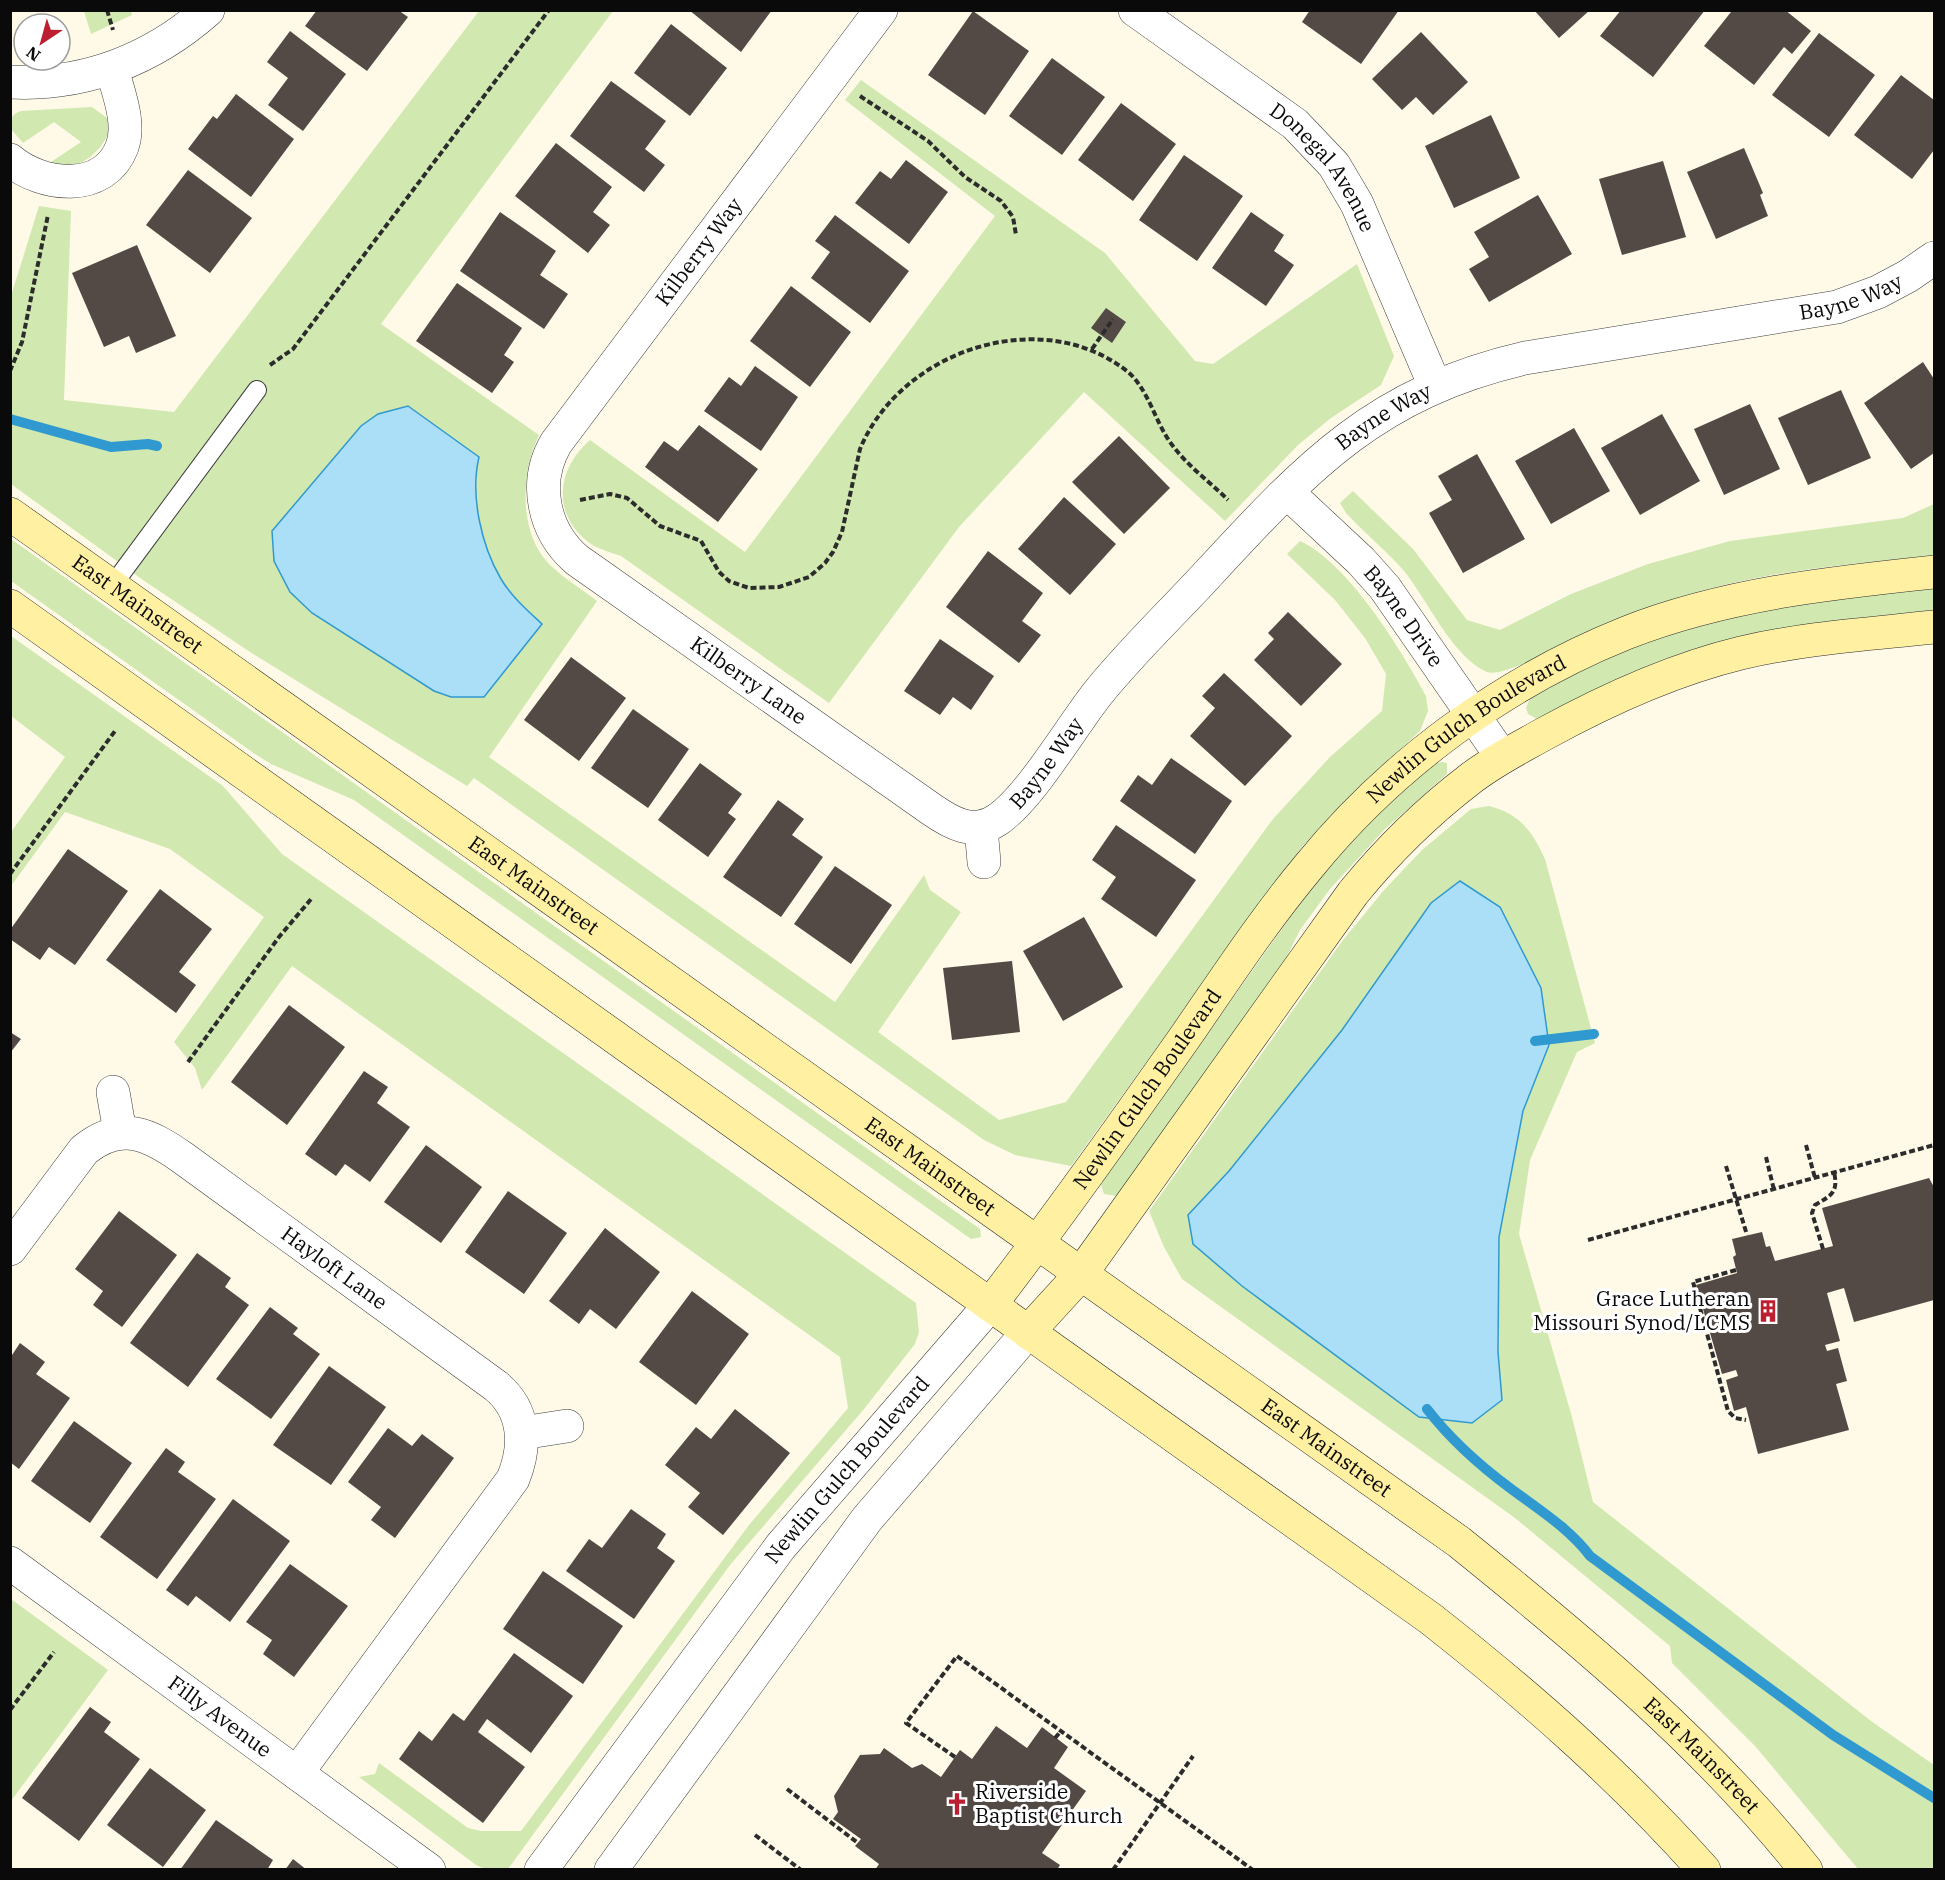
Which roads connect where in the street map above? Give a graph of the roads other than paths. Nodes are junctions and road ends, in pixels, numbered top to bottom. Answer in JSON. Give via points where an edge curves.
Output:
{"nodes":[{"id":1,"x":208,"y":10,"type":"edge"},
{"id":2,"x":881,"y":10,"type":"edge"},
{"id":3,"x":1135,"y":10,"type":"edge"},
{"id":4,"x":112,"y":69,"type":"junction"},
{"id":5,"x":10,"y":82,"type":"edge"},
{"id":6,"x":10,"y":160,"type":"edge"},
{"id":7,"x":1935,"y":258,"type":"edge"},
{"id":8,"x":1435,"y":386,"type":"junction"},
{"id":9,"x":257,"y":390,"type":"dead end"},
{"id":10,"x":1287,"y":492,"type":"junction"},
{"id":11,"x":544,"y":503,"type":"joint"},
{"id":12,"x":10,"y":514,"type":"edge"},
{"id":13,"x":1935,"y":572,"type":"edge"},
{"id":14,"x":112,"y":586,"type":"junction"},
{"id":15,"x":10,"y":606,"type":"edge"},
{"id":16,"x":1935,"y":627,"type":"edge"},
{"id":17,"x":1475,"y":716,"type":"junction"},
{"id":18,"x":1502,"y":757,"type":"junction"},
{"id":19,"x":981,"y":828,"type":"junction"},
{"id":20,"x":984,"y":862,"type":"dead end"},
{"id":21,"x":113,"y":1092,"type":"dead end"},
{"id":22,"x":120,"y":1132,"type":"junction"},
{"id":23,"x":1038,"y":1244,"type":"junction"},
{"id":24,"x":10,"y":1249,"type":"edge"},
{"id":25,"x":1081,"y":1274,"type":"junction"},
{"id":26,"x":990,"y":1305,"type":"junction"},
{"id":27,"x":1028,"y":1332,"type":"junction"},
{"id":28,"x":567,"y":1426,"type":"dead end"},
{"id":29,"x":522,"y":1433,"type":"junction"},
{"id":30,"x":10,"y":1563,"type":"edge"},
{"id":31,"x":297,"y":1773,"type":"junction"},
{"id":32,"x":429,"y":1869,"type":"edge"},
{"id":33,"x":542,"y":1869,"type":"edge"},
{"id":34,"x":611,"y":1869,"type":"edge"},
{"id":35,"x":1704,"y":1869,"type":"edge"},
{"id":36,"x":1806,"y":1869,"type":"edge"}],
"edges":[{"from":1,"to":4,"type":"street","via":[[167,42]]},
{"from":2,"to":11,"type":"street","name":"Kilberry Way","via":[[556,443],[546,461]]},
{"from":3,"to":8,"type":"street","name":"Donegal Avenue","via":[[1295,124],[1334,165],[1357,204]]},
{"from":4,"to":5,"type":"street","via":[[58,82]]},
{"from":4,"to":6,"type":"street","via":[[125,126],[122,146],[113,162],[83,181],[67,182],[46,179]]},
{"from":7,"to":8,"type":"street","name":"Bayne Way","via":[[1878,292],[1837,307],[1525,358],[1479,369]]},
{"from":8,"to":10,"type":"street","name":"Bayne Way","via":[[1357,429]]},
{"from":9,"to":14,"type":"lane"},
{"from":10,"to":17,"type":"street","name":"Bayne Drive","via":[[1386,588]]},
{"from":10,"to":19,"type":"street","name":"Bayne Way","via":[[1114,674],[1014,805]]},
{"from":11,"to":19,"type":"street","name":"Kilberry Lane","via":[[559,542],[577,560],[936,813],[958,825]]},
{"from":12,"to":14,"type":"main road","name":"East Mainstreet"},
{"from":13,"to":17,"type":"main road","name":"Newlin Gulch Boulevard","via":[[1779,591],[1687,613],[1579,654]]},
{"from":14,"to":23,"type":"main road","name":"East Mainstreet"},
{"from":15,"to":26,"type":"main road"},
{"from":16,"to":18,"type":"main road","name":"Newlin Gulch Boulevard","via":[[1794,642],[1711,661],[1628,692]]},
{"from":17,"to":18,"type":"street","name":"Bayne Drive"},
{"from":17,"to":23,"type":"main road","name":"Newlin Gulch Boulevard","via":[[1396,775],[1309,865]]},
{"from":18,"to":25,"type":"main road","name":"Newlin Gulch Boulevard","via":[[1472,777],[1377,863]]},
{"from":19,"to":20,"type":"street"},
{"from":21,"to":22,"type":"street"},
{"from":22,"to":24,"type":"street","via":[[84,1150]]},
{"from":22,"to":29,"type":"street","name":"Hayloft Lane","via":[[144,1136],[175,1152],[496,1386],[514,1404]]},
{"from":23,"to":25,"type":"main road","name":"East Mainstreet"},
{"from":23,"to":26,"type":"main road","name":"Newlin Gulch Boulevard"},
{"from":25,"to":27,"type":"main road","name":"Newlin Gulch Boulevard"},
{"from":25,"to":36,"type":"main road","name":"East Mainstreet","via":[[1459,1542],[1514,1587],[1610,1666],[1654,1708]]},
{"from":26,"to":27,"type":"main road"},
{"from":26,"to":33,"type":"street","name":"Newlin Gulch Boulevard","via":[[781,1546]]},
{"from":27,"to":34,"type":"street","name":"Newlin Gulch Boulevard","via":[[867,1519]]},
{"from":27,"to":35,"type":"main road","via":[[1472,1651],[1594,1755]]},
{"from":28,"to":29,"type":"street"},
{"from":29,"to":31,"type":"street","name":"Hayloft Lane","via":[[520,1457],[508,1487]]},
{"from":30,"to":31,"type":"street","name":"Filly Avenue"},
{"from":31,"to":32,"type":"street","name":"Filly Avenue"}]}
